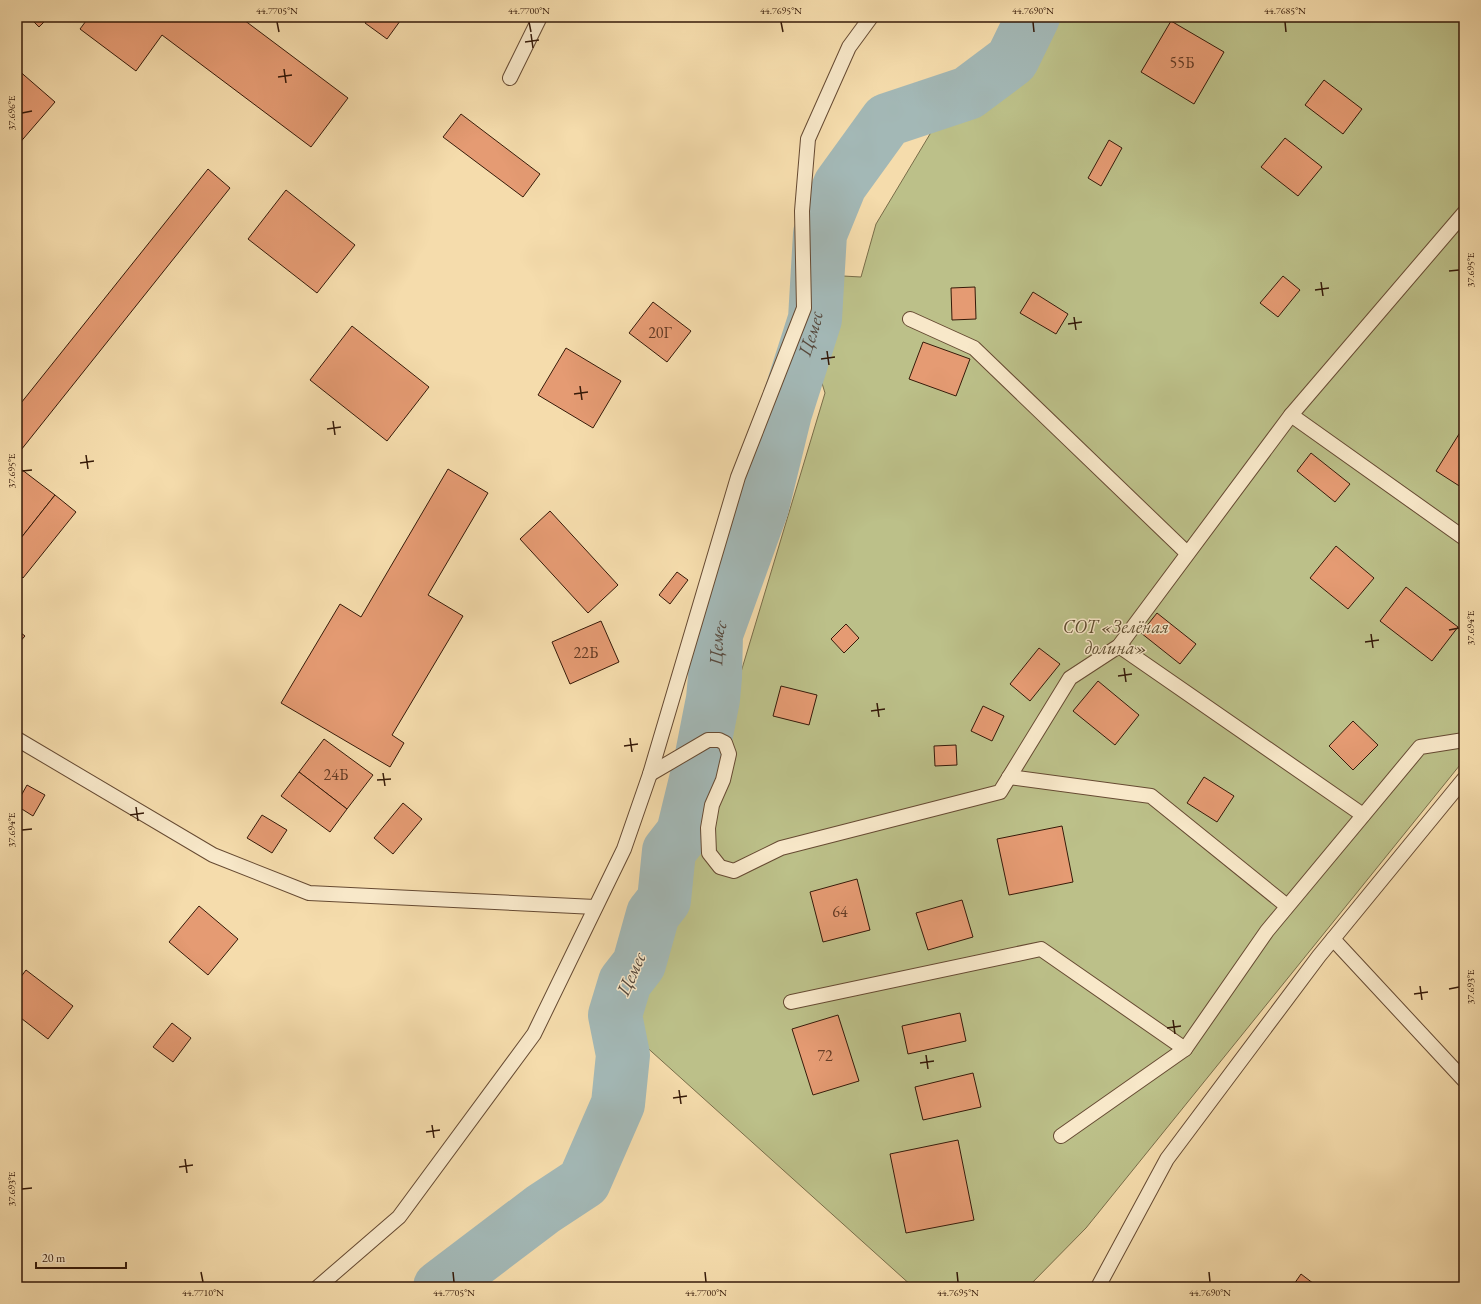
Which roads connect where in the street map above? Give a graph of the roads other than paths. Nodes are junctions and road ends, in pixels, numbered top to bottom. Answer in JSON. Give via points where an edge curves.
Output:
{"nodes":[{"id":1,"x":540,"y":17,"type":"edge"},
{"id":2,"x":871,"y":17,"type":"edge"},
{"id":3,"x":510,"y":78,"type":"dead end"},
{"id":4,"x":1464,"y":213,"type":"edge"},
{"id":5,"x":910,"y":319,"type":"dead end"},
{"id":6,"x":1291,"y":415,"type":"junction"},
{"id":7,"x":1464,"y":538,"type":"edge"},
{"id":8,"x":1187,"y":553,"type":"junction"},
{"id":9,"x":1119,"y":646,"type":"junction"},
{"id":10,"x":17,"y":740,"type":"edge"},
{"id":11,"x":1464,"y":740,"type":"edge"},
{"id":12,"x":650,"y":774,"type":"junction"},
{"id":13,"x":1009,"y":777,"type":"junction"},
{"id":14,"x":1464,"y":779,"type":"edge"},
{"id":15,"x":1363,"y":815,"type":"junction"},
{"id":16,"x":1287,"y":906,"type":"junction"},
{"id":17,"x":595,"y":907,"type":"junction"},
{"id":18,"x":1333,"y":939,"type":"junction"},
{"id":19,"x":791,"y":1002,"type":"dead end"},
{"id":20,"x":1185,"y":1049,"type":"junction"},
{"id":21,"x":1464,"y":1080,"type":"edge"},
{"id":22,"x":1061,"y":1136,"type":"dead end"},
{"id":23,"x":318,"y":1287,"type":"edge"},
{"id":24,"x":1098,"y":1287,"type":"edge"}],
"edges":[{"from":1,"to":3,"type":"lane"},
{"from":2,"to":12,"type":"lane","via":[[849,47],[808,138],[802,211],[804,308],[738,477]]},
{"from":4,"to":6,"type":"lane"},
{"from":5,"to":8,"type":"lane","via":[[974,348]]},
{"from":6,"to":7,"type":"lane"},
{"from":6,"to":8,"type":"lane"},
{"from":8,"to":9,"type":"lane"},
{"from":9,"to":13,"type":"lane","via":[[1070,678]]},
{"from":9,"to":15,"type":"lane"},
{"from":10,"to":17,"type":"lane","via":[[213,855],[309,893]]},
{"from":11,"to":15,"type":"lane","via":[[1420,747]]},
{"from":12,"to":13,"type":"lane","via":[[708,740],[725,743],[729,754],[723,780],[712,805],[708,828],[709,853],[720,867],[734,871],[781,848],[1000,792]]},
{"from":12,"to":17,"type":"lane","via":[[624,850]]},
{"from":13,"to":16,"type":"lane","via":[[1151,796]]},
{"from":14,"to":18,"type":"lane"},
{"from":15,"to":16,"type":"lane"},
{"from":16,"to":20,"type":"lane","via":[[1266,931]]},
{"from":17,"to":23,"type":"lane","via":[[534,1034],[525,1047],[400,1217]]},
{"from":18,"to":21,"type":"lane"},
{"from":18,"to":24,"type":"lane","via":[[1167,1159]]},
{"from":19,"to":20,"type":"lane","via":[[1042,949]]},
{"from":20,"to":22,"type":"lane"}]}
